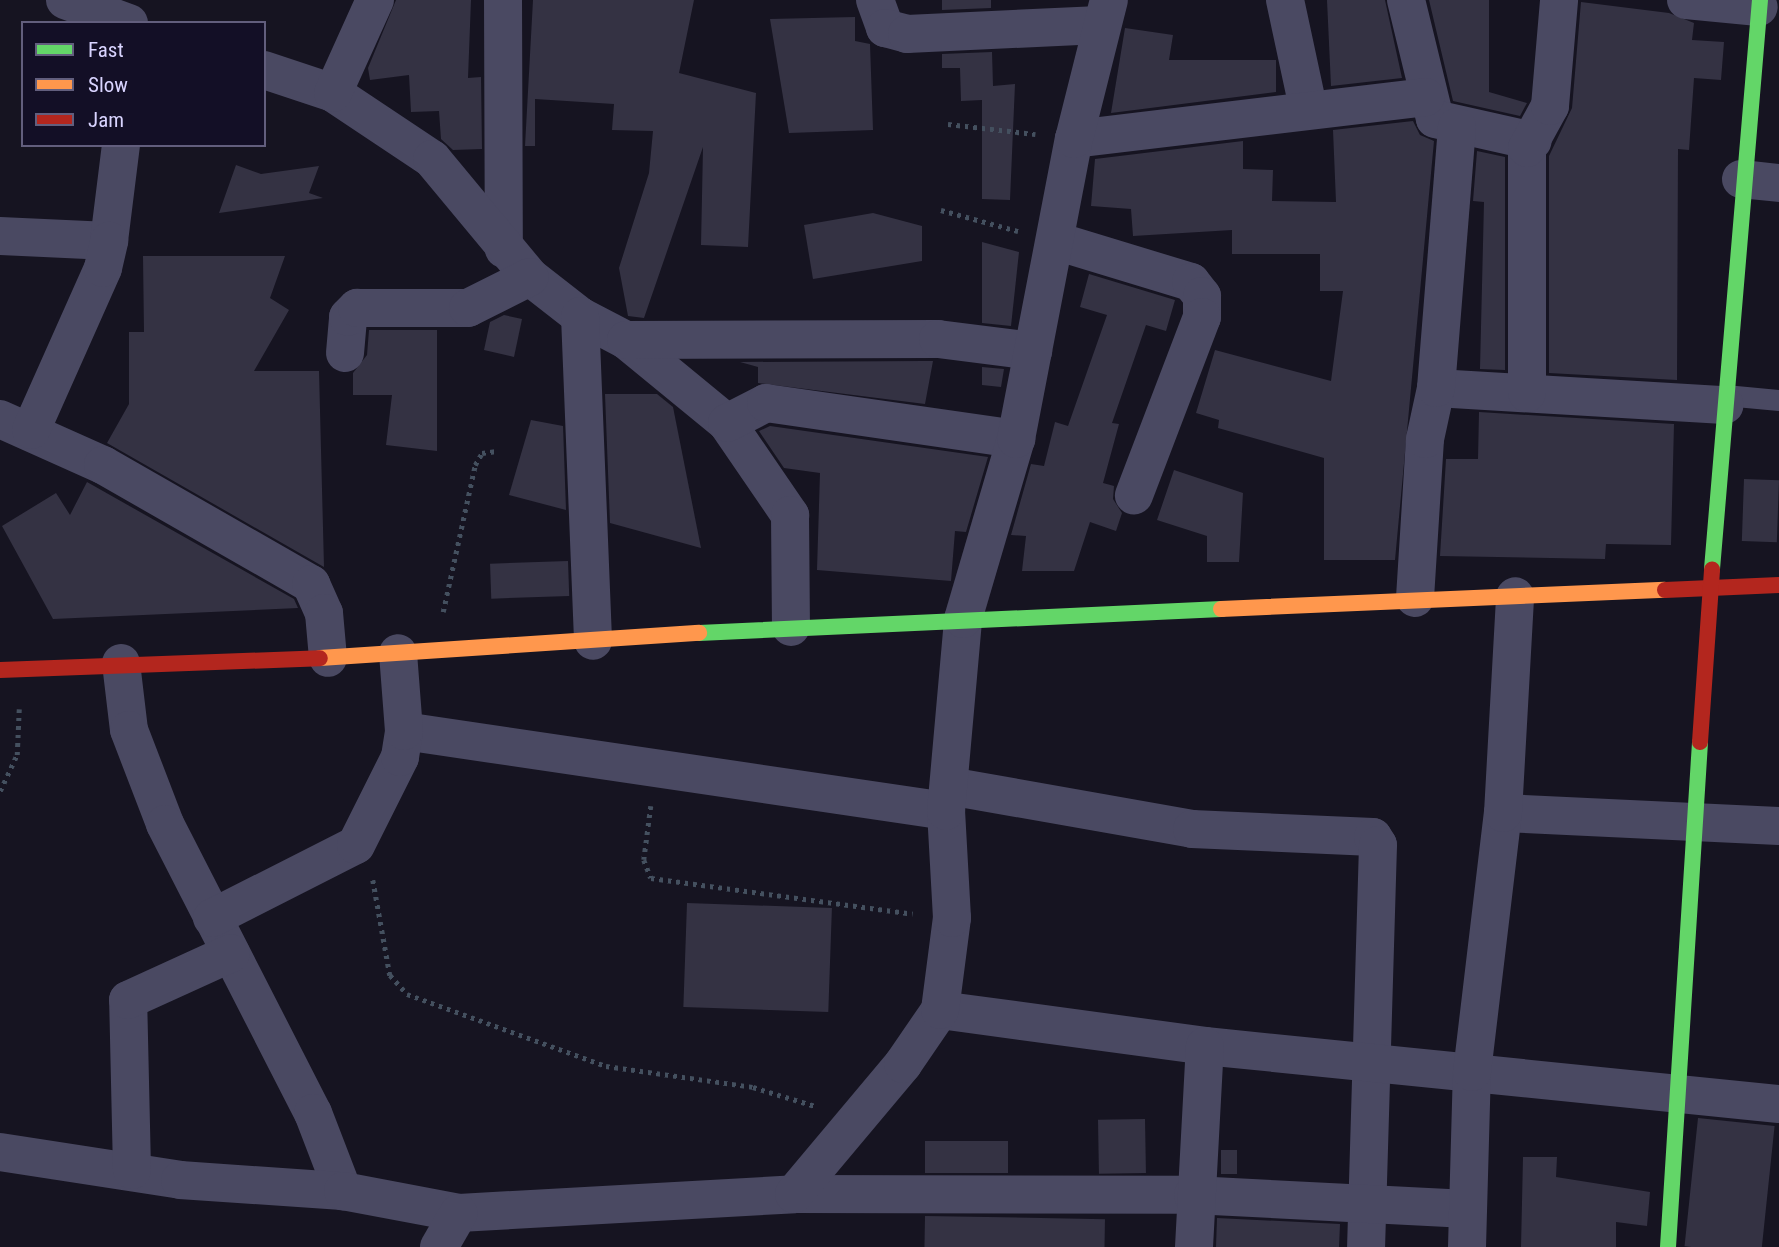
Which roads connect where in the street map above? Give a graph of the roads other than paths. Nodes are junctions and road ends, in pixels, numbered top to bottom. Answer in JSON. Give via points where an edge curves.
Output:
{"nodes":[{"id":1,"x":375,"y":0,"type":"edge"},
{"id":2,"x":503,"y":0,"type":"edge"},
{"id":3,"x":875,"y":0,"type":"edge"},
{"id":4,"x":1285,"y":0,"type":"edge"},
{"id":5,"x":1406,"y":0,"type":"edge"},
{"id":6,"x":1559,"y":0,"type":"edge"},
{"id":7,"x":1686,"y":0,"type":"edge"},
{"id":8,"x":1760,"y":4,"type":"edge"},
{"id":9,"x":1105,"y":13,"type":"edge"},
{"id":10,"x":266,"y":70,"type":"edge"},
{"id":11,"x":333,"y":93,"type":"junction"},
{"id":12,"x":1426,"y":97,"type":"junction"},
{"id":13,"x":1308,"y":107,"type":"junction"},
{"id":14,"x":1457,"y":127,"type":"junction"},
{"id":15,"x":1074,"y":139,"type":"junction"},
{"id":16,"x":1533,"y":141,"type":"junction"},
{"id":17,"x":121,"y":147,"type":"edge"},
{"id":18,"x":1741,"y":179,"type":"junction"},
{"id":19,"x":1779,"y":183,"type":"edge"},
{"id":20,"x":0,"y":236,"type":"edge"},
{"id":21,"x":109,"y":241,"type":"junction"},
{"id":22,"x":1056,"y":241,"type":"junction"},
{"id":23,"x":504,"y":249,"type":"junction"},
{"id":24,"x":530,"y":277,"type":"junction"},
{"id":25,"x":580,"y":316,"type":"junction"},
{"id":26,"x":626,"y":340,"type":"junction"},
{"id":27,"x":1034,"y":351,"type":"junction"},
{"id":28,"x":345,"y":353,"type":"dead end"},
{"id":29,"x":1436,"y":388,"type":"junction"},
{"id":30,"x":1528,"y":393,"type":"junction"},
{"id":31,"x":1724,"y":400,"type":"junction"},
{"id":32,"x":1779,"y":400,"type":"edge"},
{"id":33,"x":727,"y":423,"type":"junction"},
{"id":34,"x":16,"y":424,"type":"edge"},
{"id":35,"x":1016,"y":439,"type":"junction"},
{"id":36,"x":1134,"y":495,"type":"dead end"},
{"id":37,"x":1779,"y":584,"type":"edge"},
{"id":38,"x":1710,"y":589,"type":"junction"},
{"id":39,"x":1515,"y":596,"type":"junction"},
{"id":40,"x":1415,"y":598,"type":"junction"},
{"id":41,"x":963,"y":619,"type":"junction"},
{"id":42,"x":791,"y":627,"type":"junction"},
{"id":43,"x":593,"y":641,"type":"junction"},
{"id":44,"x":416,"y":652,"type":"junction"},
{"id":45,"x":328,"y":658,"type":"junction"},
{"id":46,"x":121,"y":663,"type":"junction"},
{"id":47,"x":0,"y":670,"type":"edge"},
{"id":48,"x":404,"y":731,"type":"junction"},
{"id":49,"x":947,"y":799,"type":"junction"},
{"id":50,"x":1503,"y":813,"type":"junction"},
{"id":51,"x":1693,"y":823,"type":"junction"},
{"id":52,"x":1779,"y":826,"type":"edge"},
{"id":53,"x":212,"y":918,"type":"junction"},
{"id":54,"x":231,"y":953,"type":"junction"},
{"id":55,"x":940,"y":1010,"type":"junction"},
{"id":56,"x":1205,"y":1046,"type":"junction"},
{"id":57,"x":1369,"y":1063,"type":"junction"},
{"id":58,"x":1472,"y":1072,"type":"junction"},
{"id":59,"x":1675,"y":1093,"type":"junction"},
{"id":60,"x":1779,"y":1104,"type":"edge"},
{"id":61,"x":0,"y":1152,"type":"edge"},
{"id":62,"x":132,"y":1170,"type":"junction"},
{"id":63,"x":343,"y":1191,"type":"junction"},
{"id":64,"x":794,"y":1194,"type":"junction"},
{"id":65,"x":1193,"y":1195,"type":"junction"},
{"id":66,"x":1368,"y":1203,"type":"junction"},
{"id":67,"x":1468,"y":1209,"type":"junction"},
{"id":68,"x":459,"y":1213,"type":"junction"},
{"id":69,"x":439,"y":1247,"type":"edge"},
{"id":70,"x":1194,"y":1247,"type":"edge"},
{"id":71,"x":1366,"y":1247,"type":"edge"},
{"id":72,"x":1466,"y":1247,"type":"edge"},
{"id":73,"x":1668,"y":1247,"type":"edge"}],
"edges":[{"from":1,"to":11,"type":"street"},
{"from":2,"to":23,"type":"street"},
{"from":3,"to":9,"type":"street","via":[[885,28],[907,34]]},
{"from":4,"to":13,"type":"street"},
{"from":5,"to":12,"type":"street"},
{"from":6,"to":16,"type":"street","via":[[1550,106]]},
{"from":7,"to":8,"type":"street"},
{"from":8,"to":18,"type":"main road"},
{"from":9,"to":15,"type":"street"},
{"from":10,"to":11,"type":"street"},
{"from":11,"to":23,"type":"street","via":[[432,159]]},
{"from":12,"to":13,"type":"street"},
{"from":12,"to":14,"type":"street","via":[[1435,119]]},
{"from":13,"to":15,"type":"street"},
{"from":14,"to":16,"type":"street"},
{"from":14,"to":29,"type":"street"},
{"from":15,"to":22,"type":"street"},
{"from":16,"to":30,"type":"street","via":[[1527,148]]},
{"from":17,"to":21,"type":"street"},
{"from":18,"to":19,"type":"street"},
{"from":18,"to":31,"type":"main road"},
{"from":20,"to":21,"type":"street"},
{"from":21,"to":34,"type":"street","via":[[103,268]]},
{"from":22,"to":27,"type":"street"},
{"from":22,"to":36,"type":"street","via":[[1191,282],[1202,296],[1202,317]]},
{"from":23,"to":24,"type":"street"},
{"from":24,"to":25,"type":"street"},
{"from":24,"to":28,"type":"street","via":[[468,308],[357,308],[348,317]]},
{"from":25,"to":26,"type":"street"},
{"from":25,"to":43,"type":"street"},
{"from":26,"to":27,"type":"street","via":[[938,339]]},
{"from":26,"to":33,"type":"street"},
{"from":27,"to":35,"type":"street"},
{"from":29,"to":30,"type":"street"},
{"from":29,"to":40,"type":"street","via":[[1425,439]]},
{"from":30,"to":31,"type":"street"},
{"from":31,"to":32,"type":"lane"},
{"from":31,"to":38,"type":"main road"},
{"from":33,"to":35,"type":"street","via":[[766,403]]},
{"from":33,"to":42,"type":"street","via":[[790,515]]},
{"from":34,"to":45,"type":"street","via":[[311,584],[324,613]]},
{"from":35,"to":41,"type":"street"},
{"from":37,"to":38,"type":"main road"},
{"from":38,"to":39,"type":"main road"},
{"from":38,"to":51,"type":"main road"},
{"from":39,"to":40,"type":"main road"},
{"from":39,"to":50,"type":"street"},
{"from":40,"to":41,"type":"main road"},
{"from":41,"to":42,"type":"main road"},
{"from":41,"to":49,"type":"street"},
{"from":42,"to":43,"type":"main road"},
{"from":43,"to":44,"type":"main road"},
{"from":44,"to":45,"type":"main road"},
{"from":44,"to":48,"type":"street"},
{"from":45,"to":46,"type":"main road"},
{"from":46,"to":47,"type":"main road"},
{"from":46,"to":53,"type":"street","via":[[129,730]]},
{"from":48,"to":49,"type":"street","via":[[656,771]]},
{"from":48,"to":53,"type":"street","via":[[386,794],[356,845]]},
{"from":49,"to":55,"type":"street","via":[[952,918]]},
{"from":49,"to":57,"type":"street","via":[[1192,829],[1373,836],[1378,845]]},
{"from":50,"to":51,"type":"street"},
{"from":50,"to":58,"type":"street"},
{"from":51,"to":52,"type":"street"},
{"from":51,"to":59,"type":"main road"},
{"from":53,"to":54,"type":"street"},
{"from":54,"to":62,"type":"street","via":[[128,1000]]},
{"from":54,"to":63,"type":"street","via":[[313,1113]]},
{"from":55,"to":56,"type":"street"},
{"from":55,"to":64,"type":"street"},
{"from":56,"to":57,"type":"street"},
{"from":56,"to":65,"type":"street"},
{"from":57,"to":58,"type":"street"},
{"from":57,"to":66,"type":"street"},
{"from":58,"to":59,"type":"street"},
{"from":58,"to":67,"type":"street"},
{"from":59,"to":60,"type":"street"},
{"from":59,"to":73,"type":"main road"},
{"from":61,"to":62,"type":"street"},
{"from":62,"to":63,"type":"street","via":[[180,1180]]},
{"from":63,"to":68,"type":"street"},
{"from":64,"to":65,"type":"street"},
{"from":64,"to":68,"type":"street"},
{"from":65,"to":66,"type":"street"},
{"from":65,"to":70,"type":"street"},
{"from":66,"to":67,"type":"street"},
{"from":66,"to":71,"type":"street"},
{"from":67,"to":72,"type":"street"},
{"from":68,"to":69,"type":"street"}]}
